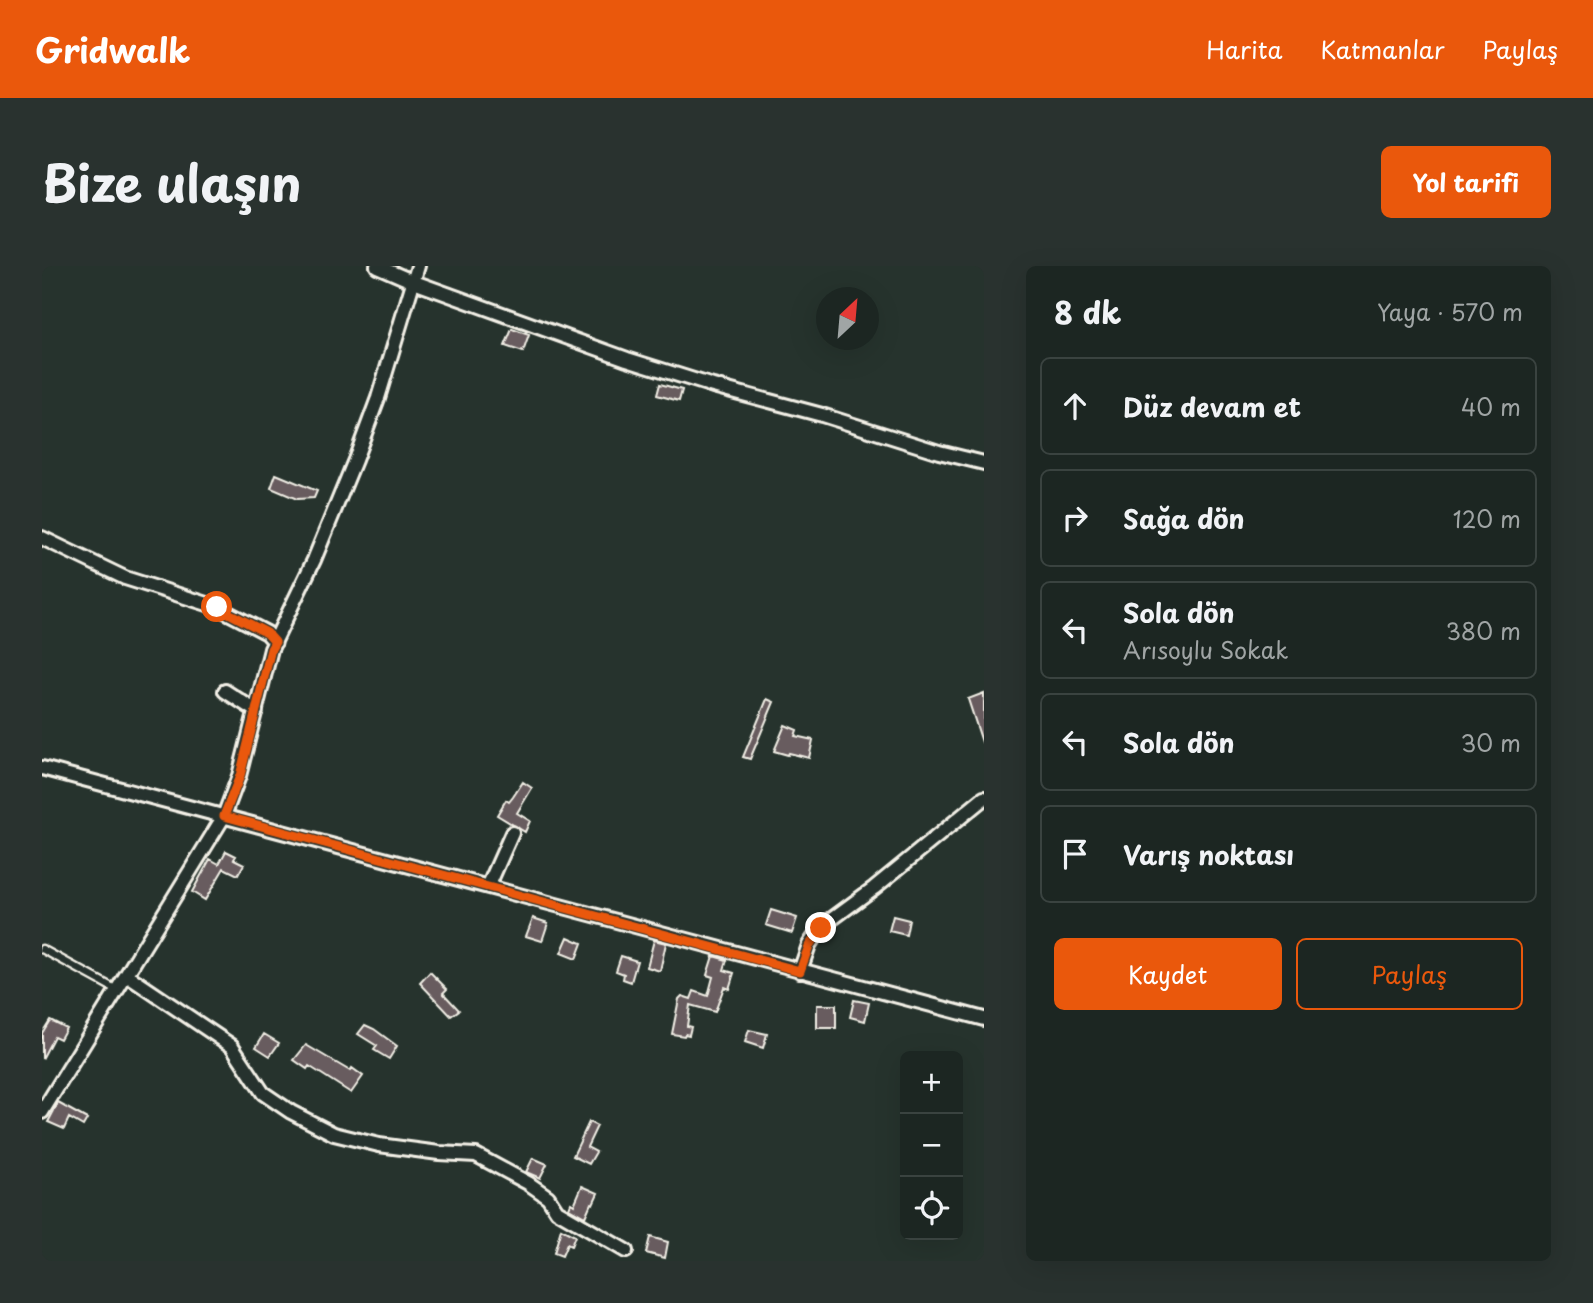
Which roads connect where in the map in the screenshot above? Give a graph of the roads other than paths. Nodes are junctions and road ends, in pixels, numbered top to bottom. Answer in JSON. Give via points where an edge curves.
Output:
{"nodes":[{"id":1,"x":377,"y":266,"type":"edge"},
{"id":2,"x":418,"y":266,"type":"edge"},
{"id":3,"x":414,"y":282,"type":"junction"},
{"id":4,"x":984,"y":463,"type":"edge"},
{"id":5,"x":42,"y":538,"type":"edge"},
{"id":6,"x":275,"y":642,"type":"junction"},
{"id":7,"x":225,"y":691,"type":"dead end"},
{"id":8,"x":256,"y":711,"type":"junction"},
{"id":9,"x":42,"y":768,"type":"edge"},
{"id":10,"x":984,"y":798,"type":"edge"},
{"id":11,"x":224,"y":816,"type":"junction"},
{"id":12,"x":512,"y":833,"type":"dead end"},
{"id":13,"x":488,"y":887,"type":"junction"},
{"id":14,"x":42,"y":949,"type":"edge"},
{"id":15,"x":800,"y":971,"type":"junction"},
{"id":16,"x":128,"y":976,"type":"junction"},
{"id":17,"x":119,"y":991,"type":"junction"},
{"id":18,"x":984,"y":1018,"type":"edge"},
{"id":19,"x":42,"y":1112,"type":"edge"},
{"id":20,"x":626,"y":1251,"type":"dead end"}],
"edges":[{"from":1,"to":3,"type":"street"},
{"from":2,"to":3,"type":"street"},
{"from":3,"to":4,"type":"street","via":[[627,359]]},
{"from":3,"to":6,"type":"street","via":[[355,460]]},
{"from":5,"to":6,"type":"street","via":[[125,578],[217,607],[267,633]]},
{"from":6,"to":8,"type":"street"},
{"from":7,"to":8,"type":"street"},
{"from":8,"to":11,"type":"street","via":[[240,776]]},
{"from":9,"to":11,"type":"street"},
{"from":10,"to":15,"type":"street","via":[[821,928]]},
{"from":11,"to":13,"type":"street"},
{"from":11,"to":16,"type":"street"},
{"from":12,"to":13,"type":"street"},
{"from":13,"to":15,"type":"street"},
{"from":14,"to":17,"type":"lane"},
{"from":15,"to":18,"type":"street"},
{"from":16,"to":17,"type":"street"},
{"from":16,"to":20,"type":"street","via":[[232,1046],[263,1093],[291,1112],[334,1134],[476,1155],[528,1183],[557,1211]]},
{"from":17,"to":19,"type":"street"}]}
